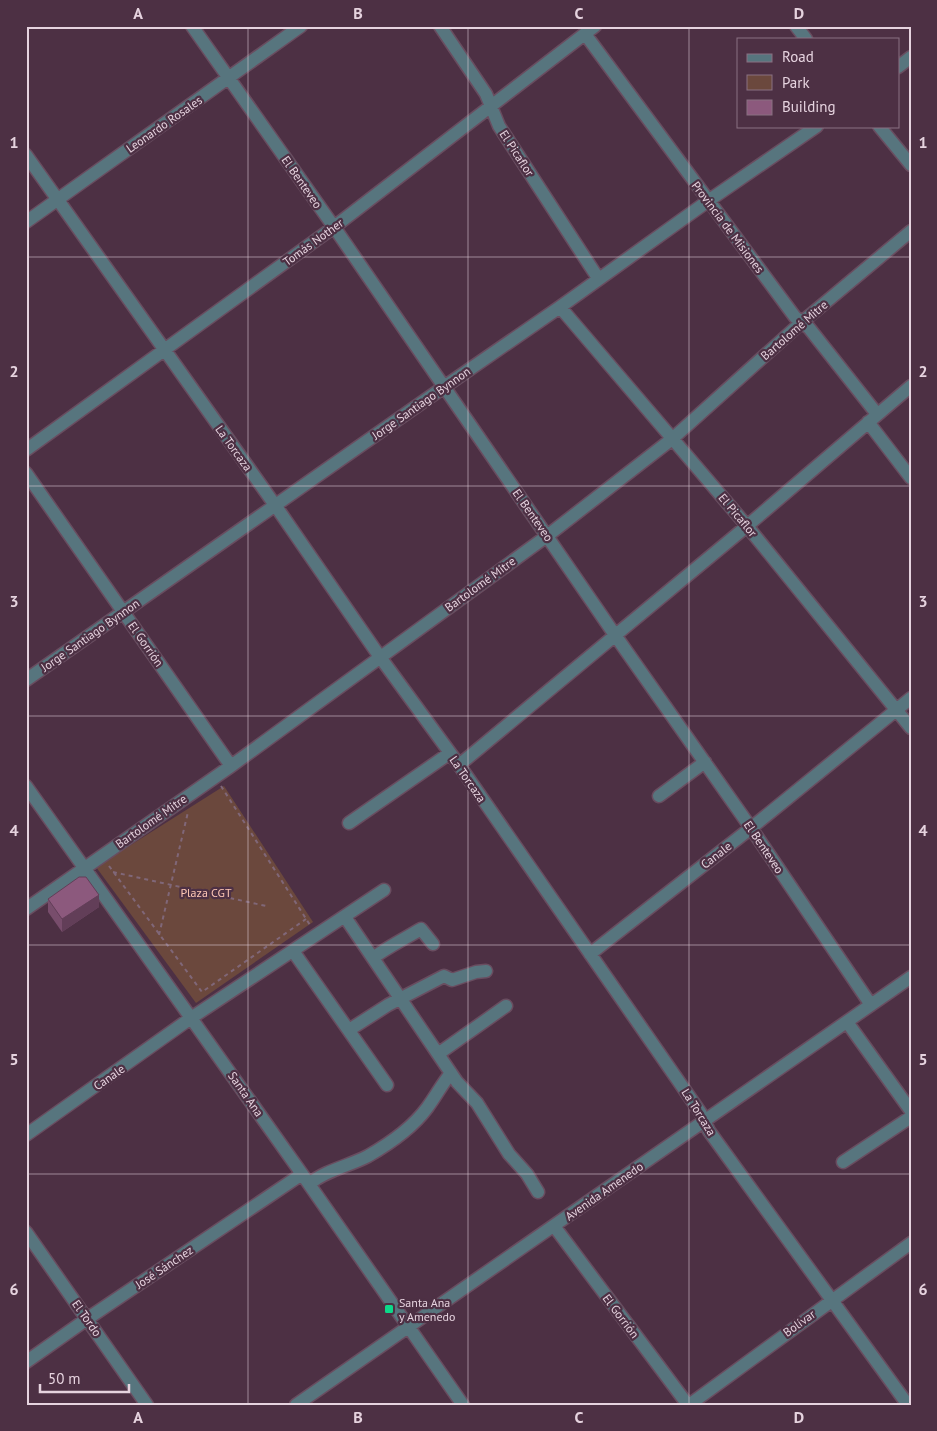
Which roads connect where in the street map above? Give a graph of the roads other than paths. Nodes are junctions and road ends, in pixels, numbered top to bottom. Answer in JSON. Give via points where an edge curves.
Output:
{"nodes":[{"id":1,"x":192,"y":26,"type":"edge"},
{"id":2,"x":301,"y":26,"type":"edge"},
{"id":3,"x":440,"y":26,"type":"edge"},
{"id":4,"x":796,"y":26,"type":"edge"},
{"id":5,"x":590,"y":30,"type":"edge"},
{"id":6,"x":805,"y":38,"type":"edge"},
{"id":7,"x":911,"y":57,"type":"edge"},
{"id":8,"x":900,"y":65,"type":"edge"},
{"id":9,"x":229,"y":78,"type":"junction"},
{"id":10,"x":491,"y":106,"type":"junction"},
{"id":11,"x":814,"y":128,"type":"edge"},
{"id":12,"x":881,"y":128,"type":"edge"},
{"id":13,"x":26,"y":155,"type":"edge"},
{"id":14,"x":911,"y":164,"type":"edge"},
{"id":15,"x":57,"y":199,"type":"junction"},
{"id":16,"x":708,"y":201,"type":"junction"},
{"id":17,"x":26,"y":222,"type":"edge"},
{"id":18,"x":334,"y":227,"type":"junction"},
{"id":19,"x":911,"y":231,"type":"edge"},
{"id":20,"x":598,"y":278,"type":"junction"},
{"id":21,"x":560,"y":306,"type":"junction"},
{"id":22,"x":802,"y":322,"type":"junction"},
{"id":23,"x":164,"y":351,"type":"junction"},
{"id":24,"x":444,"y":386,"type":"junction"},
{"id":25,"x":911,"y":386,"type":"edge"},
{"id":26,"x":872,"y":418,"type":"junction"},
{"id":27,"x":672,"y":439,"type":"junction"},
{"id":28,"x":26,"y":450,"type":"edge"},
{"id":29,"x":26,"y":473,"type":"edge"},
{"id":30,"x":911,"y":478,"type":"edge"},
{"id":31,"x":275,"y":505,"type":"junction"},
{"id":32,"x":747,"y":526,"type":"junction"},
{"id":33,"x":547,"y":536,"type":"junction"},
{"id":34,"x":123,"y":612,"type":"junction"},
{"id":35,"x":615,"y":636,"type":"junction"},
{"id":36,"x":380,"y":657,"type":"junction"},
{"id":37,"x":26,"y":680,"type":"edge"},
{"id":38,"x":911,"y":698,"type":"edge"},
{"id":39,"x":896,"y":710,"type":"junction"},
{"id":40,"x":911,"y":728,"type":"edge"},
{"id":41,"x":450,"y":753,"type":"junction"},
{"id":42,"x":705,"y":762,"type":"junction"},
{"id":43,"x":459,"y":765,"type":"junction"},
{"id":44,"x":231,"y":766,"type":"junction"},
{"id":45,"x":26,"y":786,"type":"edge"},
{"id":46,"x":659,"y":796,"type":"dead end"},
{"id":47,"x":349,"y":823,"type":"dead end"},
{"id":48,"x":751,"y":828,"type":"junction"},
{"id":49,"x":84,"y":868,"type":"junction"},
{"id":50,"x":384,"y":890,"type":"dead end"},
{"id":51,"x":26,"y":909,"type":"edge"},
{"id":52,"x":345,"y":918,"type":"junction"},
{"id":53,"x":433,"y":944,"type":"dead end"},
{"id":54,"x":293,"y":951,"type":"junction"},
{"id":55,"x":590,"y":954,"type":"junction"},
{"id":56,"x":373,"y":958,"type":"junction"},
{"id":57,"x":486,"y":971,"type":"dead end"},
{"id":58,"x":911,"y":977,"type":"edge"},
{"id":59,"x":400,"y":998,"type":"junction"},
{"id":60,"x":871,"y":1005,"type":"junction"},
{"id":61,"x":506,"y":1006,"type":"dead end"},
{"id":62,"x":192,"y":1018,"type":"junction"},
{"id":63,"x":846,"y":1022,"type":"junction"},
{"id":64,"x":350,"y":1030,"type":"junction"},
{"id":65,"x":438,"y":1054,"type":"junction"},
{"id":66,"x":451,"y":1073,"type":"junction"},
{"id":67,"x":387,"y":1085,"type":"dead end"},
{"id":68,"x":911,"y":1111,"type":"edge"},
{"id":69,"x":911,"y":1116,"type":"edge"},
{"id":70,"x":705,"y":1120,"type":"junction"},
{"id":71,"x":26,"y":1135,"type":"edge"},
{"id":72,"x":843,"y":1162,"type":"dead end"},
{"id":73,"x":306,"y":1179,"type":"junction"},
{"id":74,"x":538,"y":1192,"type":"dead end"},
{"id":75,"x":554,"y":1226,"type":"junction"},
{"id":76,"x":26,"y":1232,"type":"edge"},
{"id":77,"x":911,"y":1243,"type":"edge"},
{"id":78,"x":832,"y":1299,"type":"junction"},
{"id":79,"x":87,"y":1319,"type":"junction"},
{"id":80,"x":408,"y":1327,"type":"junction"},
{"id":81,"x":26,"y":1362,"type":"edge"},
{"id":82,"x":147,"y":1405,"type":"edge"},
{"id":83,"x":296,"y":1405,"type":"edge"},
{"id":84,"x":463,"y":1405,"type":"edge"},
{"id":85,"x":688,"y":1405,"type":"edge"},
{"id":86,"x":908,"y":1405,"type":"edge"}],
"edges":[{"from":1,"to":9,"type":"street","name":"El Benteveo"},
{"from":2,"to":9,"type":"street","name":"Leonardo Rosales"},
{"from":3,"to":10,"type":"street","name":"El Picaflor"},
{"from":4,"to":6,"type":"street"},
{"from":5,"to":10,"type":"street","name":"Tomás Nother"},
{"from":5,"to":16,"type":"street","name":"Provincia de Misiones"},
{"from":7,"to":8,"type":"street"},
{"from":9,"to":15,"type":"street","name":"Leonardo Rosales"},
{"from":9,"to":18,"type":"street","name":"El Benteveo"},
{"from":10,"to":18,"type":"street","name":"Tomás Nother"},
{"from":10,"to":20,"type":"street","name":"El Picaflor","via":[[499,126]]},
{"from":11,"to":16,"type":"street","name":"Jorge Santiago Bynnon"},
{"from":12,"to":14,"type":"street"},
{"from":13,"to":15,"type":"street","name":"La Torcaza"},
{"from":15,"to":17,"type":"street","name":"Leonardo Rosales"},
{"from":15,"to":23,"type":"street","name":"La Torcaza"},
{"from":16,"to":20,"type":"street","name":"Jorge Santiago Bynnon"},
{"from":16,"to":22,"type":"street","name":"Provincia de Misiones"},
{"from":18,"to":23,"type":"street","name":"Tomás Nother"},
{"from":18,"to":24,"type":"street","name":"El Benteveo"},
{"from":19,"to":22,"type":"street","name":"Bartolomé Mitre"},
{"from":20,"to":21,"type":"street","name":"Jorge Santiago Bynnon"},
{"from":21,"to":24,"type":"street","name":"Jorge Santiago Bynnon"},
{"from":21,"to":27,"type":"street","name":"El Picaflor"},
{"from":22,"to":26,"type":"street","name":"Provincia de Misiones"},
{"from":22,"to":27,"type":"street","name":"Bartolomé Mitre"},
{"from":23,"to":28,"type":"street","name":"Tomás Nother"},
{"from":23,"to":31,"type":"street","name":"La Torcaza"},
{"from":24,"to":31,"type":"street","name":"Jorge Santiago Bynnon"},
{"from":24,"to":33,"type":"street","name":"El Benteveo"},
{"from":25,"to":26,"type":"street"},
{"from":26,"to":30,"type":"street","name":"Provincia de Misiones"},
{"from":26,"to":32,"type":"street"},
{"from":27,"to":32,"type":"street","name":"El Picaflor"},
{"from":27,"to":33,"type":"street","name":"Bartolomé Mitre"},
{"from":29,"to":34,"type":"street","name":"El Gorrión"},
{"from":31,"to":34,"type":"street","name":"Jorge Santiago Bynnon"},
{"from":31,"to":36,"type":"street","name":"La Torcaza"},
{"from":32,"to":35,"type":"street"},
{"from":32,"to":39,"type":"street","name":"El Picaflor"},
{"from":33,"to":35,"type":"street","name":"El Benteveo"},
{"from":33,"to":36,"type":"street","name":"Bartolomé Mitre"},
{"from":34,"to":37,"type":"street","name":"Jorge Santiago Bynnon"},
{"from":34,"to":44,"type":"street","name":"El Gorrión"},
{"from":35,"to":42,"type":"street","name":"El Benteveo"},
{"from":35,"to":43,"type":"street"},
{"from":36,"to":41,"type":"street","name":"La Torcaza"},
{"from":36,"to":44,"type":"street","name":"Bartolomé Mitre"},
{"from":38,"to":39,"type":"street","name":"Canale"},
{"from":39,"to":40,"type":"street","name":"El Picaflor"},
{"from":39,"to":48,"type":"street","name":"Canale"},
{"from":41,"to":43,"type":"street","name":"La Torcaza"},
{"from":41,"to":47,"type":"street"},
{"from":42,"to":46,"type":"street"},
{"from":42,"to":48,"type":"street","name":"El Benteveo"},
{"from":43,"to":55,"type":"street","name":"La Torcaza"},
{"from":44,"to":49,"type":"street","name":"Bartolomé Mitre"},
{"from":45,"to":49,"type":"street","name":"Santa Ana"},
{"from":48,"to":55,"type":"street","name":"Canale"},
{"from":48,"to":60,"type":"street","name":"El Benteveo"},
{"from":49,"to":51,"type":"street","name":"Bartolomé Mitre"},
{"from":49,"to":62,"type":"street","name":"Santa Ana"},
{"from":50,"to":52,"type":"street","name":"Canale"},
{"from":52,"to":54,"type":"street","name":"Canale"},
{"from":52,"to":56,"type":"street"},
{"from":53,"to":56,"type":"street","via":[[422,929]]},
{"from":54,"to":62,"type":"street","name":"Canale"},
{"from":54,"to":64,"type":"street"},
{"from":55,"to":70,"type":"street","name":"La Torcaza"},
{"from":56,"to":59,"type":"street"},
{"from":57,"to":59,"type":"street","via":[[452,980],[444,976]]},
{"from":58,"to":60,"type":"street","name":"Avenida Amenedo"},
{"from":59,"to":64,"type":"street"},
{"from":59,"to":65,"type":"street"},
{"from":60,"to":63,"type":"street","name":"Avenida Amenedo"},
{"from":61,"to":65,"type":"street"},
{"from":62,"to":71,"type":"street","name":"Canale"},
{"from":62,"to":73,"type":"street","name":"Santa Ana"},
{"from":63,"to":68,"type":"street"},
{"from":63,"to":70,"type":"street","name":"Avenida Amenedo"},
{"from":64,"to":67,"type":"street"},
{"from":65,"to":66,"type":"street"},
{"from":66,"to":73,"type":"street","name":"José Sánchez","via":[[427,1108],[401,1134],[369,1155],[320,1177]]},
{"from":66,"to":74,"type":"street","via":[[477,1103]]},
{"from":69,"to":72,"type":"street"},
{"from":70,"to":75,"type":"street","name":"Avenida Amenedo"},
{"from":70,"to":78,"type":"street","name":"La Torcaza"},
{"from":73,"to":79,"type":"street","name":"José Sánchez"},
{"from":73,"to":80,"type":"street","name":"Santa Ana"},
{"from":75,"to":80,"type":"street","name":"Avenida Amenedo"},
{"from":75,"to":85,"type":"street","name":"El Gorrión"},
{"from":76,"to":79,"type":"street","name":"El Tordo"},
{"from":77,"to":78,"type":"street","name":"Bolívar"},
{"from":78,"to":85,"type":"street","name":"Bolívar"},
{"from":78,"to":86,"type":"street","name":"La Torcaza"},
{"from":79,"to":81,"type":"street","name":"José Sánchez"},
{"from":79,"to":82,"type":"street","name":"El Tordo"},
{"from":80,"to":83,"type":"street","name":"Avenida Amenedo"},
{"from":80,"to":84,"type":"street","name":"Santa Ana"}]}
